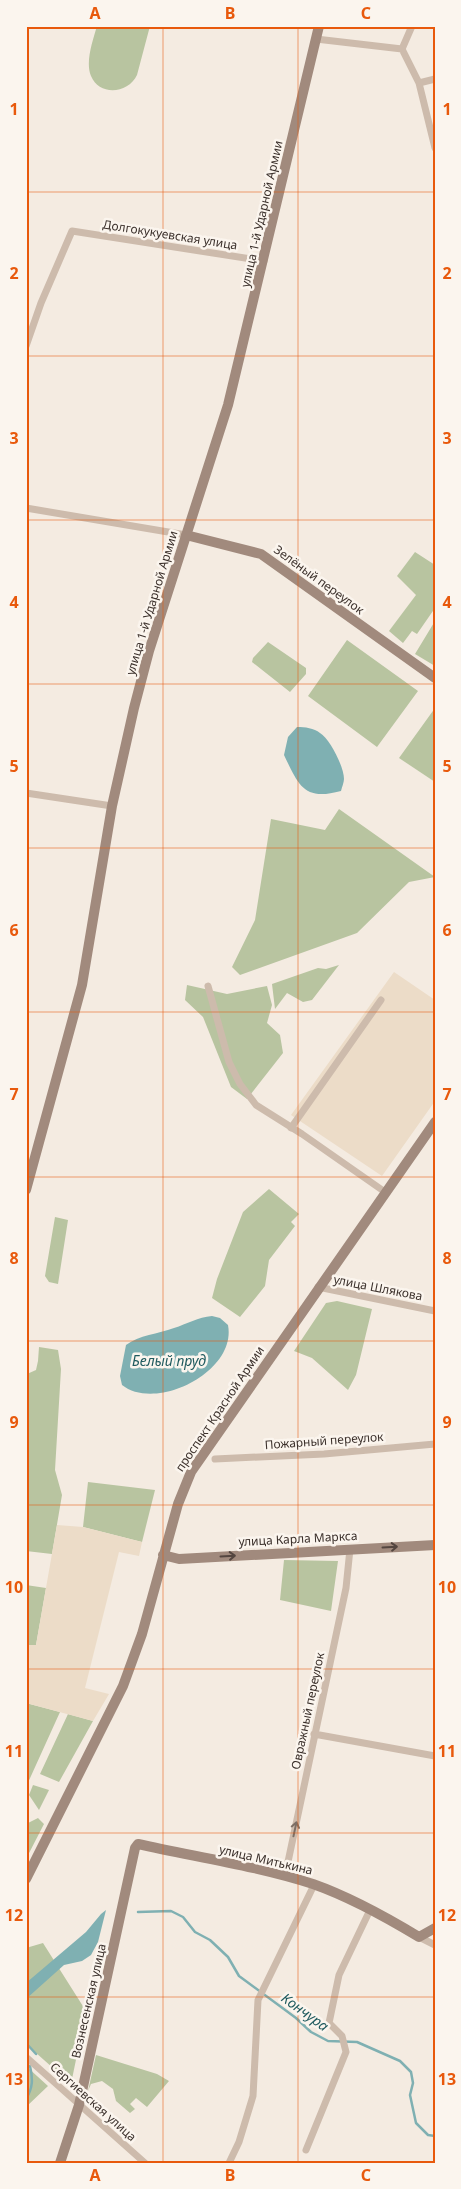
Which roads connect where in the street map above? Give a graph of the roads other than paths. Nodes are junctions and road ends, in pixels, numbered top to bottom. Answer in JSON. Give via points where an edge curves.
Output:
{"nodes":[{"id":1,"x":320,"y":26,"type":"edge"},
{"id":2,"x":412,"y":26,"type":"edge"},
{"id":3,"x":316,"y":39,"type":"junction"},
{"id":4,"x":402,"y":49,"type":"junction"},
{"id":5,"x":435,"y":79,"type":"edge"},
{"id":6,"x":419,"y":83,"type":"junction"},
{"id":7,"x":434,"y":138,"type":"edge"},
{"id":8,"x":435,"y":148,"type":"edge"},
{"id":9,"x":264,"y":261,"type":"junction"},
{"id":10,"x":26,"y":346,"type":"edge"},
{"id":11,"x":26,"y":508,"type":"edge"},
{"id":12,"x":186,"y":535,"type":"junction"},
{"id":13,"x":435,"y":678,"type":"edge"},
{"id":14,"x":26,"y":793,"type":"edge"},
{"id":15,"x":112,"y":806,"type":"junction"},
{"id":16,"x":208,"y":986,"type":"dead end"},
{"id":17,"x":381,"y":1000,"type":"dead end"},
{"id":18,"x":435,"y":1122,"type":"edge"},
{"id":19,"x":291,"y":1128,"type":"junction"},
{"id":20,"x":26,"y":1190,"type":"edge"},
{"id":21,"x":385,"y":1192,"type":"junction"},
{"id":22,"x":318,"y":1287,"type":"junction"},
{"id":23,"x":435,"y":1311,"type":"edge"},
{"id":24,"x":435,"y":1444,"type":"edge"},
{"id":25,"x":215,"y":1459,"type":"dead end"},
{"id":26,"x":435,"y":1545,"type":"edge"},
{"id":27,"x":350,"y":1549,"type":"junction"},
{"id":28,"x":163,"y":1555,"type":"junction"},
{"id":29,"x":314,"y":1734,"type":"junction"},
{"id":30,"x":435,"y":1756,"type":"edge"},
{"id":31,"x":138,"y":1844,"type":"joint"},
{"id":32,"x":285,"y":1876,"type":"junction"},
{"id":33,"x":26,"y":1879,"type":"edge"},
{"id":34,"x":314,"y":1885,"type":"junction"},
{"id":35,"x":370,"y":1910,"type":"junction"},
{"id":36,"x":435,"y":1928,"type":"edge"},
{"id":37,"x":419,"y":1936,"type":"junction"},
{"id":38,"x":435,"y":1945,"type":"edge"},
{"id":39,"x":26,"y":2057,"type":"edge"},
{"id":40,"x":79,"y":2105,"type":"junction"},
{"id":41,"x":306,"y":2150,"type":"dead end"},
{"id":42,"x":60,"y":2163,"type":"edge"},
{"id":43,"x":145,"y":2163,"type":"edge"},
{"id":44,"x":229,"y":2163,"type":"edge"}],
"edges":[{"from":1,"to":3,"type":"main road","name":"улица 1-й Ударной Армии"},
{"from":2,"to":4,"type":"street"},
{"from":3,"to":4,"type":"street"},
{"from":3,"to":9,"type":"main road","name":"улица 1-й Ударной Армии"},
{"from":4,"to":6,"type":"street"},
{"from":5,"to":6,"type":"street"},
{"from":6,"to":7,"type":"street"},
{"from":7,"to":8,"type":"street"},
{"from":9,"to":10,"type":"street","name":"Долгокукуевская улица","via":[[72,231]]},
{"from":9,"to":12,"type":"main road","name":"улица 1-й Ударной Армии","via":[[228,405]]},
{"from":11,"to":12,"type":"street","name":"Зелёный переулок"},
{"from":12,"to":13,"type":"main road","name":"Зелёный переулок","via":[[261,554]]},
{"from":12,"to":15,"type":"main road","name":"улица 1-й Ударной Армии","via":[[144,670]]},
{"from":14,"to":15,"type":"street"},
{"from":15,"to":20,"type":"main road","name":"улица 1-й Ударной Армии","via":[[82,985]]},
{"from":16,"to":19,"type":"street","via":[[229,1062],[240,1084],[256,1105]]},
{"from":17,"to":19,"type":"street"},
{"from":18,"to":21,"type":"main road","name":"проспект Красной Армии"},
{"from":19,"to":21,"type":"street"},
{"from":21,"to":22,"type":"main road","name":"проспект Красной Армии"},
{"from":22,"to":23,"type":"street","name":"улица Шлякова"},
{"from":22,"to":28,"type":"main road","name":"проспект Красной Армии","via":[[191,1472]]},
{"from":24,"to":25,"type":"street","name":"Пожарный переулок"},
{"from":27,"to":26,"type":"main road","name":"улица Карла Маркса","one_way":true},
{"from":28,"to":27,"type":"main road","name":"улица Карла Маркса","one_way":true,"via":[[179,1558]]},
{"from":27,"to":29,"type":"street","name":"Овражный переулок","via":[[346,1588]]},
{"from":28,"to":33,"type":"main road","name":"проспект Красной Армии","via":[[142,1634],[123,1686]]},
{"from":29,"to":30,"type":"street"},
{"from":32,"to":29,"type":"street","name":"Овражный переулок","one_way":true},
{"from":31,"to":32,"type":"main road","name":"улица Митькина"},
{"from":31,"to":40,"type":"main road","name":"Вознесенская улица"},
{"from":32,"to":34,"type":"main road","name":"улица Митькина"},
{"from":34,"to":35,"type":"main road","name":"улица Митькина"},
{"from":34,"to":44,"type":"street","via":[[258,2000],[252,2096],[239,2142]]},
{"from":35,"to":37,"type":"main road","name":"улица Митькина"},
{"from":35,"to":41,"type":"street","via":[[339,1975],[329,2018],[331,2026],[342,2036],[344,2061]]},
{"from":36,"to":37,"type":"main road"},
{"from":37,"to":38,"type":"street","name":"улица Митькина"},
{"from":39,"to":40,"type":"street","name":"Сергиевская улица"},
{"from":40,"to":42,"type":"main road","name":"Вознесенская улица"},
{"from":40,"to":43,"type":"street","name":"Сергиевская улица"}]}
